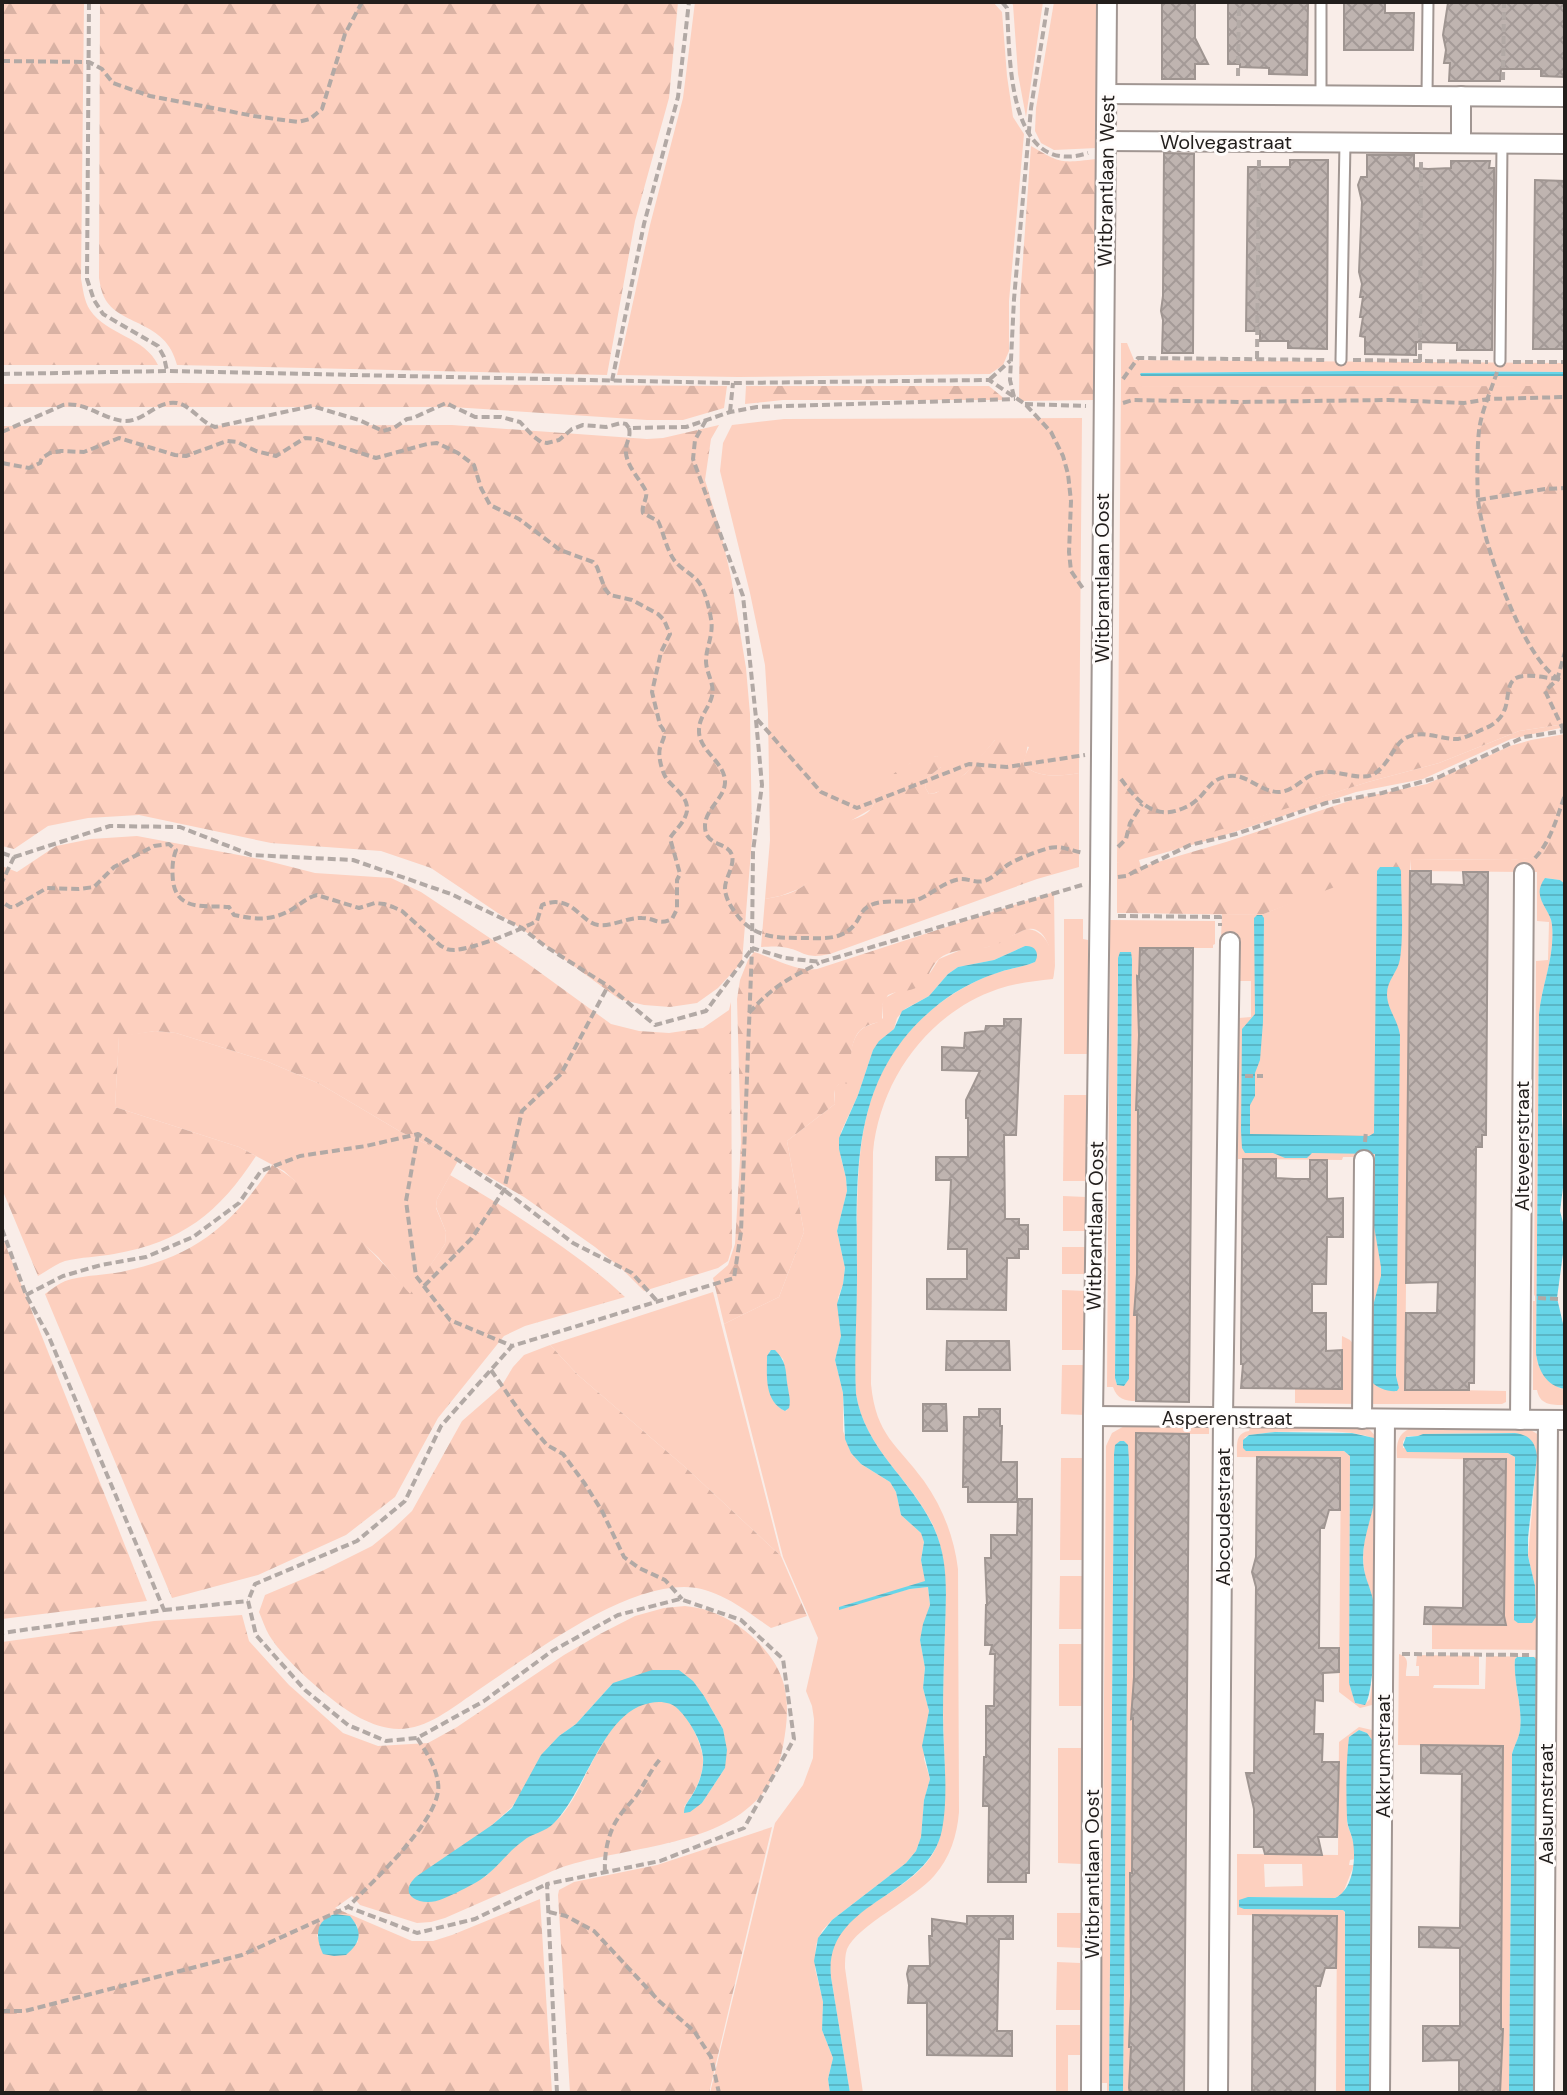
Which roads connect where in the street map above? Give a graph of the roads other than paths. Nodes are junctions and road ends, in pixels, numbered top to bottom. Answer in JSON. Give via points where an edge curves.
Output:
{"nodes":[{"id":1,"x":1107,"y":2,"type":"edge"},
{"id":2,"x":1321,"y":2,"type":"edge"},
{"id":3,"x":1428,"y":2,"type":"edge"},
{"id":4,"x":1107,"y":94,"type":"junction"},
{"id":5,"x":1321,"y":95,"type":"junction"},
{"id":6,"x":1427,"y":96,"type":"junction"},
{"id":7,"x":1461,"y":96,"type":"junction"},
{"id":8,"x":1565,"y":97,"type":"edge"},
{"id":9,"x":1345,"y":143,"type":"junction"},
{"id":10,"x":1461,"y":143,"type":"junction"},
{"id":11,"x":1502,"y":144,"type":"junction"},
{"id":12,"x":1565,"y":144,"type":"edge"},
{"id":13,"x":1106,"y":146,"type":"junction"},
{"id":14,"x":1103,"y":359,"type":"joint"},
{"id":15,"x":1341,"y":360,"type":"road end"},
{"id":16,"x":1500,"y":361,"type":"road end"},
{"id":17,"x":1524,"y":873,"type":"road end"},
{"id":18,"x":1230,"y":942,"type":"road end"},
{"id":19,"x":1364,"y":1160,"type":"dead end"},
{"id":20,"x":1093,"y":1416,"type":"junction"},
{"id":21,"x":1223,"y":1417,"type":"junction"},
{"id":22,"x":1362,"y":1419,"type":"junction"},
{"id":23,"x":1385,"y":1419,"type":"junction"},
{"id":24,"x":1520,"y":1420,"type":"junction"},
{"id":25,"x":1557,"y":1420,"type":"edge"},
{"id":26,"x":1545,"y":1930,"type":"junction"},
{"id":27,"x":1565,"y":1930,"type":"edge"},
{"id":28,"x":1091,"y":2093,"type":"edge"},
{"id":29,"x":1218,"y":2093,"type":"edge"},
{"id":30,"x":1380,"y":2093,"type":"edge"},
{"id":31,"x":1544,"y":2093,"type":"edge"}],
"edges":[{"from":1,"to":4,"type":"street","name":"Witbrantlaan West"},
{"from":2,"to":5,"type":"lane"},
{"from":3,"to":6,"type":"lane"},
{"from":4,"to":5,"type":"street"},
{"from":4,"to":13,"type":"street","name":"Witbrantlaan West"},
{"from":5,"to":6,"type":"street"},
{"from":6,"to":7,"type":"street"},
{"from":7,"to":8,"type":"street"},
{"from":7,"to":10,"type":"street"},
{"from":9,"to":10,"type":"street","name":"Wolvegastraat"},
{"from":9,"to":13,"type":"street","name":"Wolvegastraat"},
{"from":9,"to":15,"type":"lane"},
{"from":10,"to":11,"type":"street","name":"Wolvegastraat"},
{"from":11,"to":12,"type":"street","name":"Wolvegastraat"},
{"from":11,"to":16,"type":"lane"},
{"from":13,"to":14,"type":"street","name":"Witbrantlaan West"},
{"from":14,"to":20,"type":"street","name":"Witbrantlaan Oost"},
{"from":17,"to":24,"type":"street","name":"Alteveerstraat"},
{"from":18,"to":21,"type":"street","name":"Abcoudestraat"},
{"from":19,"to":22,"type":"street"},
{"from":20,"to":21,"type":"street","name":"Asperenstraat"},
{"from":20,"to":28,"type":"street","name":"Witbrantlaan Oost"},
{"from":21,"to":22,"type":"street","name":"Asperenstraat"},
{"from":21,"to":29,"type":"street","name":"Abcoudestraat"},
{"from":22,"to":23,"type":"street","name":"Asperenstraat"},
{"from":23,"to":24,"type":"street","name":"Asperenstraat"},
{"from":23,"to":30,"type":"street","name":"Akkrumstraat"},
{"from":24,"to":25,"type":"street","name":"Asperenstraat"},
{"from":25,"to":26,"type":"street","name":"Aalsumstraat","via":[[1547,1655]]},
{"from":26,"to":27,"type":"street"},
{"from":26,"to":31,"type":"street","name":"Aalsumstraat"}]}
